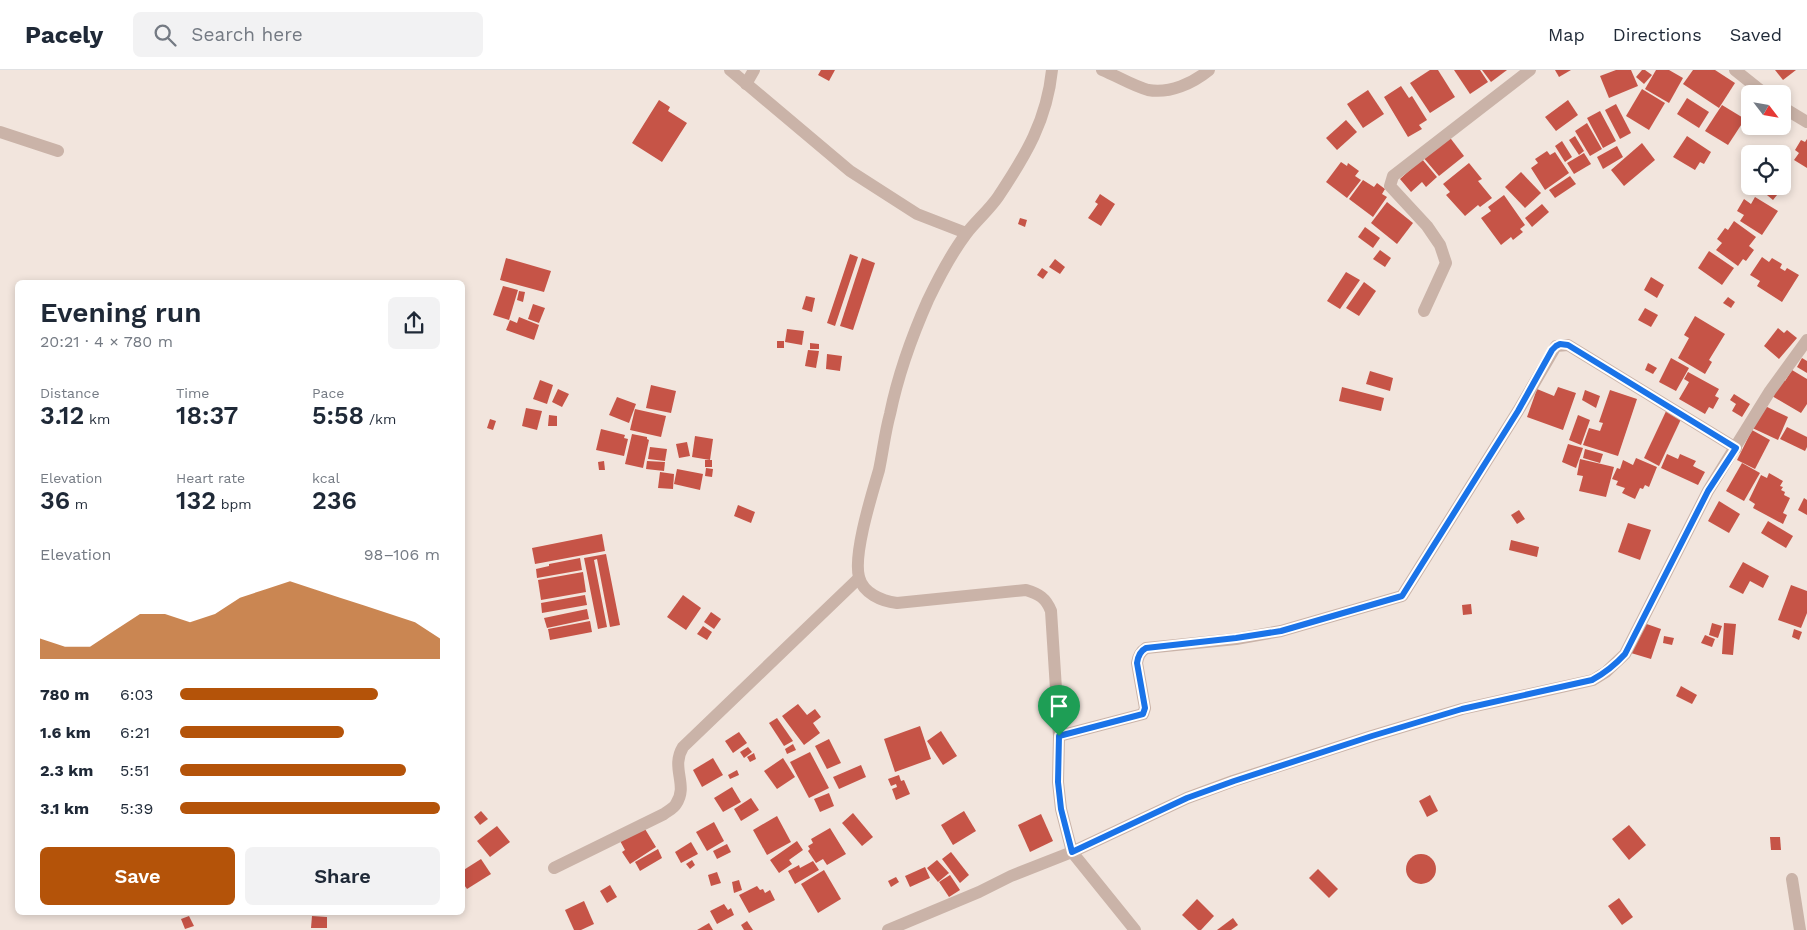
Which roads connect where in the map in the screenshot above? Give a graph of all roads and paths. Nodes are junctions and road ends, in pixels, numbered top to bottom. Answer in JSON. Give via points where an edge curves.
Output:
{"nodes":[{"id":1,"x":730,"y":70,"type":"edge"},
{"id":2,"x":754,"y":70,"type":"edge"},
{"id":3,"x":1052,"y":70,"type":"edge"},
{"id":4,"x":1102,"y":70,"type":"edge"},
{"id":5,"x":1209,"y":70,"type":"edge"},
{"id":6,"x":1530,"y":70,"type":"edge"},
{"id":7,"x":1735,"y":70,"type":"edge"},
{"id":8,"x":746,"y":84,"type":"junction"},
{"id":9,"x":1754,"y":85,"type":"edge"},
{"id":10,"x":1791,"y":112,"type":"edge"},
{"id":11,"x":1807,"y":122,"type":"edge"},
{"id":12,"x":0,"y":132,"type":"edge"},
{"id":13,"x":58,"y":151,"type":"dead end"},
{"id":14,"x":966,"y":233,"type":"junction"},
{"id":15,"x":1424,"y":311,"type":"dead end"},
{"id":16,"x":1807,"y":340,"type":"edge"},
{"id":17,"x":1736,"y":448,"type":"junction"},
{"id":18,"x":859,"y":578,"type":"junction"},
{"id":19,"x":1059,"y":736,"type":"junction"},
{"id":20,"x":1072,"y":852,"type":"junction"},
{"id":21,"x":554,"y":868,"type":"dead end"},
{"id":22,"x":1792,"y":879,"type":"dead end"},
{"id":23,"x":888,"y":930,"type":"edge"},
{"id":24,"x":1135,"y":930,"type":"edge"},
{"id":25,"x":1800,"y":930,"type":"edge"}],
"edges":[{"from":1,"to":8,"type":"street"},
{"from":2,"to":8,"type":"street"},
{"from":3,"to":14,"type":"street","via":[[1050,94],[1036,134],[997,198]]},
{"from":4,"to":5,"type":"street","via":[[1148,90],[1162,91],[1178,88]]},
{"from":6,"to":15,"type":"street","via":[[1391,180],[1390,186],[1440,245],[1446,263]]},
{"from":7,"to":9,"type":"street"},
{"from":8,"to":14,"type":"street","via":[[850,171],[917,214]]},
{"from":10,"to":11,"type":"street"},
{"from":12,"to":13,"type":"street"},
{"from":14,"to":18,"type":"street","via":[[928,300],[904,362],[859,550]]},
{"from":16,"to":17,"type":"street","via":[[1770,391]]},
{"from":17,"to":19,"type":"street","via":[[1568,345],[1556,346],[1402,596],[1281,631],[1146,648],[1138,656],[1137,663],[1145,708],[1143,714]]},
{"from":17,"to":20,"type":"street","via":[[1708,491],[1625,654],[1606,672],[1592,680],[1444,714],[1234,781],[1187,798]]},
{"from":18,"to":19,"type":"street","via":[[879,599],[897,603],[1015,590],[1042,596],[1051,611]]},
{"from":18,"to":21,"type":"street","via":[[683,746],[677,764],[681,793],[676,805]]},
{"from":19,"to":20,"type":"street","via":[[1061,809]]},
{"from":20,"to":23,"type":"street"},
{"from":20,"to":24,"type":"street"},
{"from":22,"to":25,"type":"street"}]}
